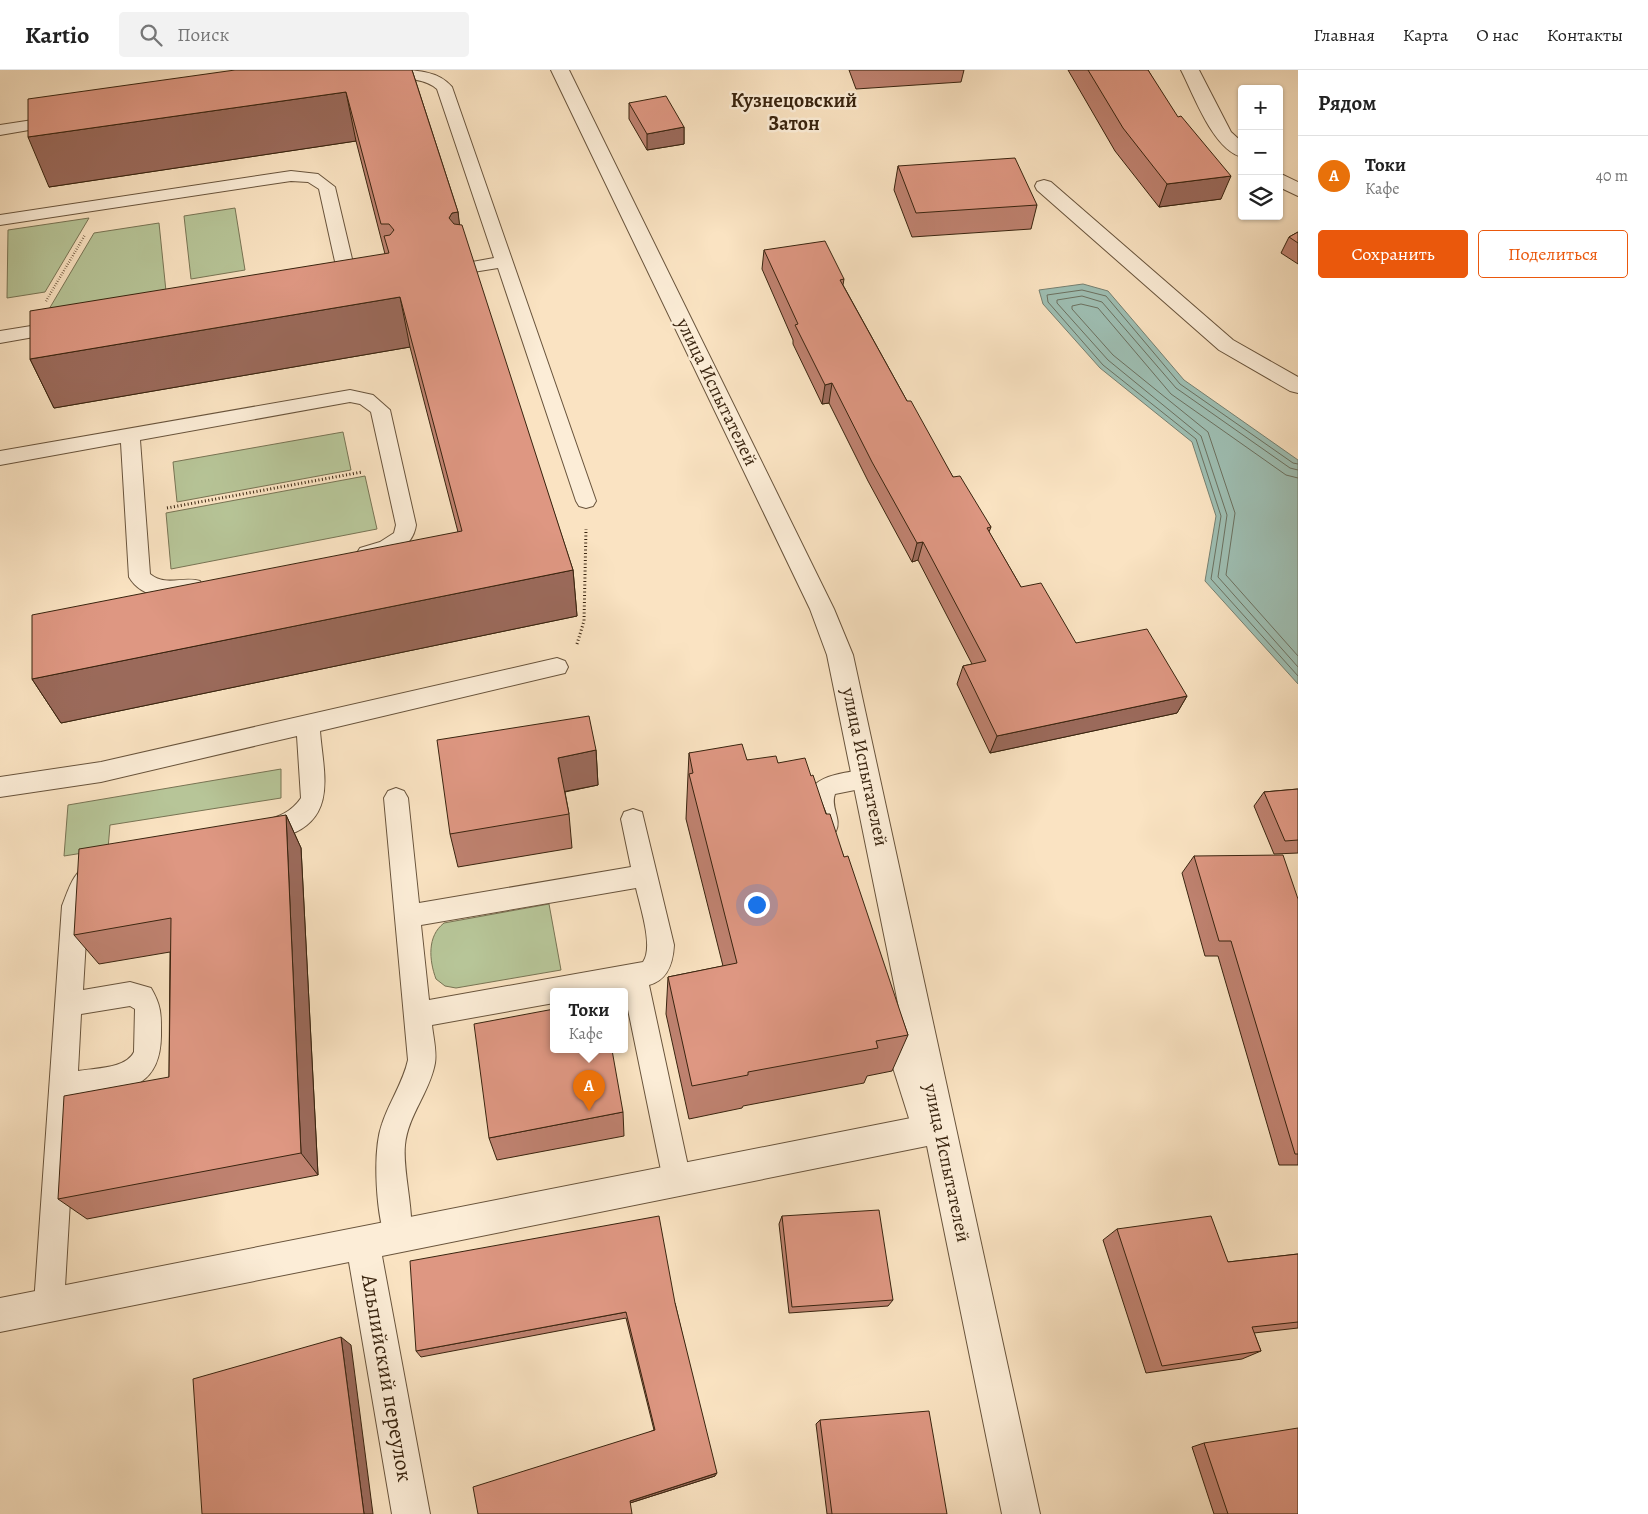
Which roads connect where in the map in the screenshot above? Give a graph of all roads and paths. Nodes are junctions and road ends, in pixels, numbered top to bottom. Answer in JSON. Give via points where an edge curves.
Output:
{"nodes":[{"id":1,"x":560,"y":70,"type":"edge"},
{"id":2,"x":1190,"y":70,"type":"edge"},
{"id":3,"x":366,"y":78,"type":"edge"},
{"id":4,"x":79,"y":118,"type":"edge"},
{"id":5,"x":0,"y":130,"type":"edge"},
{"id":6,"x":1238,"y":148,"type":"edge"},
{"id":7,"x":1283,"y":181,"type":"edge"},
{"id":8,"x":1044,"y":186,"type":"dead end"},
{"id":9,"x":1298,"y":190,"type":"edge"},
{"id":10,"x":103,"y":204,"type":"junction"},
{"id":11,"x":0,"y":220,"type":"edge"},
{"id":12,"x":504,"y":262,"type":"junction"},
{"id":13,"x":466,"y":268,"type":"edge"},
{"id":14,"x":324,"y":284,"type":"edge"},
{"id":15,"x":78,"y":324,"type":"edge"},
{"id":16,"x":28,"y":332,"type":"junction"},
{"id":17,"x":0,"y":337,"type":"edge"},
{"id":18,"x":1298,"y":386,"type":"edge"},
{"id":19,"x":130,"y":435,"type":"junction"},
{"id":20,"x":0,"y":458,"type":"edge"},
{"id":21,"x":392,"y":466,"type":"junction"},
{"id":22,"x":586,"y":501,"type":"joint"},
{"id":23,"x":136,"y":514,"type":"junction"},
{"id":24,"x":345,"y":557,"type":"edge"},
{"id":25,"x":210,"y":584,"type":"edge"},
{"id":26,"x":557,"y":667,"type":"joint"},
{"id":27,"x":308,"y":724,"type":"junction"},
{"id":28,"x":867,"y":779,"type":"junction"},
{"id":29,"x":0,"y":787,"type":"edge"},
{"id":30,"x":396,"y":798,"type":"dead end"},
{"id":31,"x":634,"y":820,"type":"dead end"},
{"id":32,"x":238,"y":836,"type":"edge"},
{"id":33,"x":836,"y":850,"type":"edge"},
{"id":34,"x":113,"y":859,"type":"edge"},
{"id":35,"x":646,"y":875,"type":"junction"},
{"id":36,"x":407,"y":916,"type":"junction"},
{"id":37,"x":634,"y":976,"type":"junction"},
{"id":38,"x":567,"y":988,"type":"edge"},
{"id":39,"x":550,"y":991,"type":"edge"},
{"id":40,"x":885,"y":1000,"type":"edge"},
{"id":41,"x":69,"y":1004,"type":"junction"},
{"id":42,"x":417,"y":1015,"type":"junction"},
{"id":43,"x":63,"y":1087,"type":"junction"},
{"id":44,"x":934,"y":1130,"type":"junction"},
{"id":45,"x":677,"y":1180,"type":"junction"},
{"id":46,"x":398,"y":1236,"type":"junction"},
{"id":47,"x":363,"y":1242,"type":"junction"},
{"id":48,"x":49,"y":1304,"type":"junction"},
{"id":49,"x":0,"y":1315,"type":"edge"},
{"id":50,"x":411,"y":1514,"type":"edge"},
{"id":51,"x":1021,"y":1514,"type":"edge"}],
"edges":[{"from":1,"to":28,"type":"street","name":"улица Испытателей","via":[[832,631],[846,678]]},
{"from":2,"to":6,"type":"street","via":[[1224,135]]},
{"from":3,"to":12,"type":"lane","via":[[421,74],[444,87]]},
{"from":4,"to":5,"type":"lane"},
{"from":7,"to":9,"type":"street"},
{"from":8,"to":18,"type":"street","via":[[1226,345]]},
{"from":10,"to":11,"type":"lane"},
{"from":10,"to":14,"type":"lane","via":[[291,176],[312,177],[326,186],[355,280]]},
{"from":10,"to":16,"type":"path"},
{"from":12,"to":13,"type":"lane"},
{"from":12,"to":22,"type":"lane"},
{"from":15,"to":16,"type":"lane"},
{"from":16,"to":17,"type":"lane"},
{"from":19,"to":20,"type":"lane"},
{"from":19,"to":21,"type":"lane","via":[[350,396],[369,400],[380,410]]},
{"from":19,"to":23,"type":"lane"},
{"from":21,"to":23,"type":"path"},
{"from":21,"to":24,"type":"lane","via":[[406,532],[396,545]]},
{"from":22,"to":26,"type":"path","via":[[583,629],[574,650]]},
{"from":23,"to":25,"type":"lane","via":[[140,577],[146,583],[171,591]]},
{"from":26,"to":27,"type":"lane"},
{"from":27,"to":29,"type":"lane","via":[[101,772]]},
{"from":27,"to":32,"type":"lane","via":[[313,799],[309,808],[293,824],[278,830]]},
{"from":28,"to":33,"type":"lane","via":[[831,785],[820,795]]},
{"from":28,"to":44,"type":"street","name":"улица Испытателей"},
{"from":30,"to":36,"type":"lane"},
{"from":31,"to":35,"type":"lane"},
{"from":34,"to":41,"type":"lane","via":[[93,872],[82,886],[75,906]]},
{"from":35,"to":36,"type":"lane"},
{"from":35,"to":37,"type":"lane","via":[[661,952],[660,960],[651,973]]},
{"from":36,"to":42,"type":"lane"},
{"from":37,"to":38,"type":"lane"},
{"from":37,"to":45,"type":"lane"},
{"from":39,"to":42,"type":"lane"},
{"from":40,"to":44,"type":"lane"},
{"from":41,"to":43,"type":"lane"},
{"from":41,"to":43,"type":"lane","via":[[130,994],[142,997],[148,1008],[147,1053],[140,1066],[128,1075]]},
{"from":42,"to":46,"type":"lane","via":[[422,1060],[420,1073],[398,1117],[391,1155]]},
{"from":43,"to":48,"type":"lane"},
{"from":44,"to":45,"type":"street"},
{"from":44,"to":51,"type":"street","name":"улица Испытателей"},
{"from":45,"to":46,"type":"street"},
{"from":46,"to":47,"type":"street"},
{"from":47,"to":48,"type":"street"},
{"from":47,"to":50,"type":"street","name":"Альпийский переулок"},
{"from":48,"to":49,"type":"street"}]}
